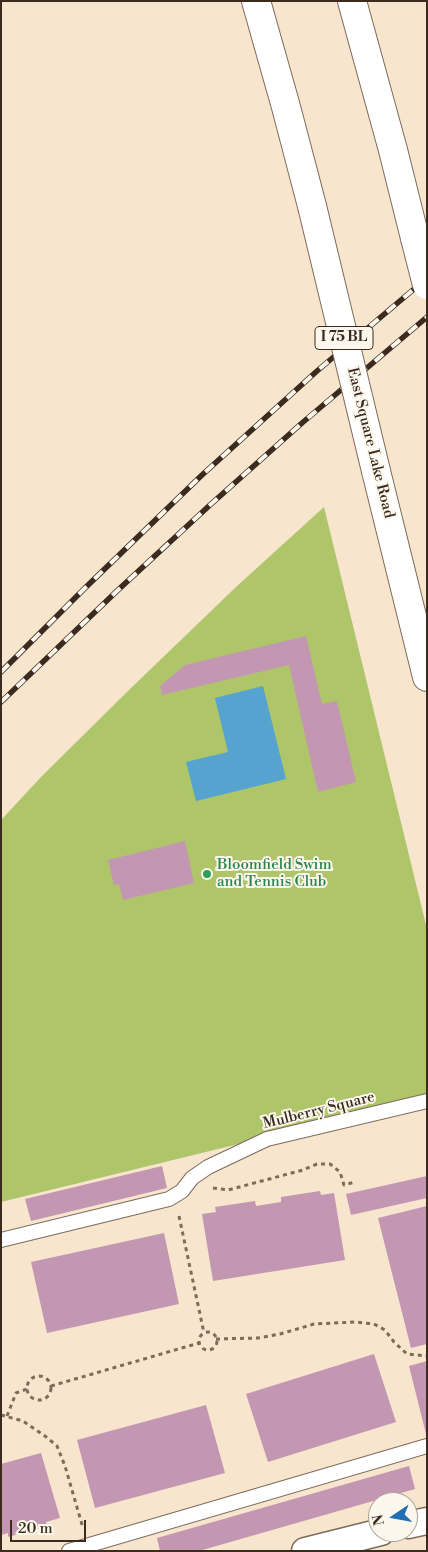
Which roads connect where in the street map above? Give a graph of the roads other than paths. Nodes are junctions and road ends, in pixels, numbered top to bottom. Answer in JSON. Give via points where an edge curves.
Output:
{"nodes":[{"id":1,"x":247,"y":1,"type":"edge"},
{"id":2,"x":256,"y":1,"type":"edge"},
{"id":3,"x":352,"y":1,"type":"edge"},
{"id":4,"x":265,"y":36,"type":"junction"},
{"id":5,"x":427,"y":285,"type":"edge"},
{"id":6,"x":427,"y":678,"type":"edge"},
{"id":7,"x":427,"y":1101,"type":"edge"},
{"id":8,"x":1,"y":1240,"type":"edge"},
{"id":9,"x":427,"y":1446,"type":"edge"},
{"id":10,"x":368,"y":1535,"type":"edge"},
{"id":11,"x":69,"y":1551,"type":"edge"},
{"id":12,"x":305,"y":1551,"type":"edge"}],
"edges":[{"from":1,"to":4,"type":"highway"},
{"from":2,"to":4,"type":"highway","number":"I 75 BL"},
{"from":3,"to":5,"type":"highway","bridge":true},
{"from":4,"to":6,"type":"highway","name":"East Square Lake Road","number":"I 75 BL","bridge":true,"via":[[312,206]]},
{"from":7,"to":8,"type":"lane","name":"Mulberry Square","via":[[267,1139],[208,1167],[168,1200]]},
{"from":9,"to":11,"type":"lane"},
{"from":10,"to":12,"type":"street"}]}
